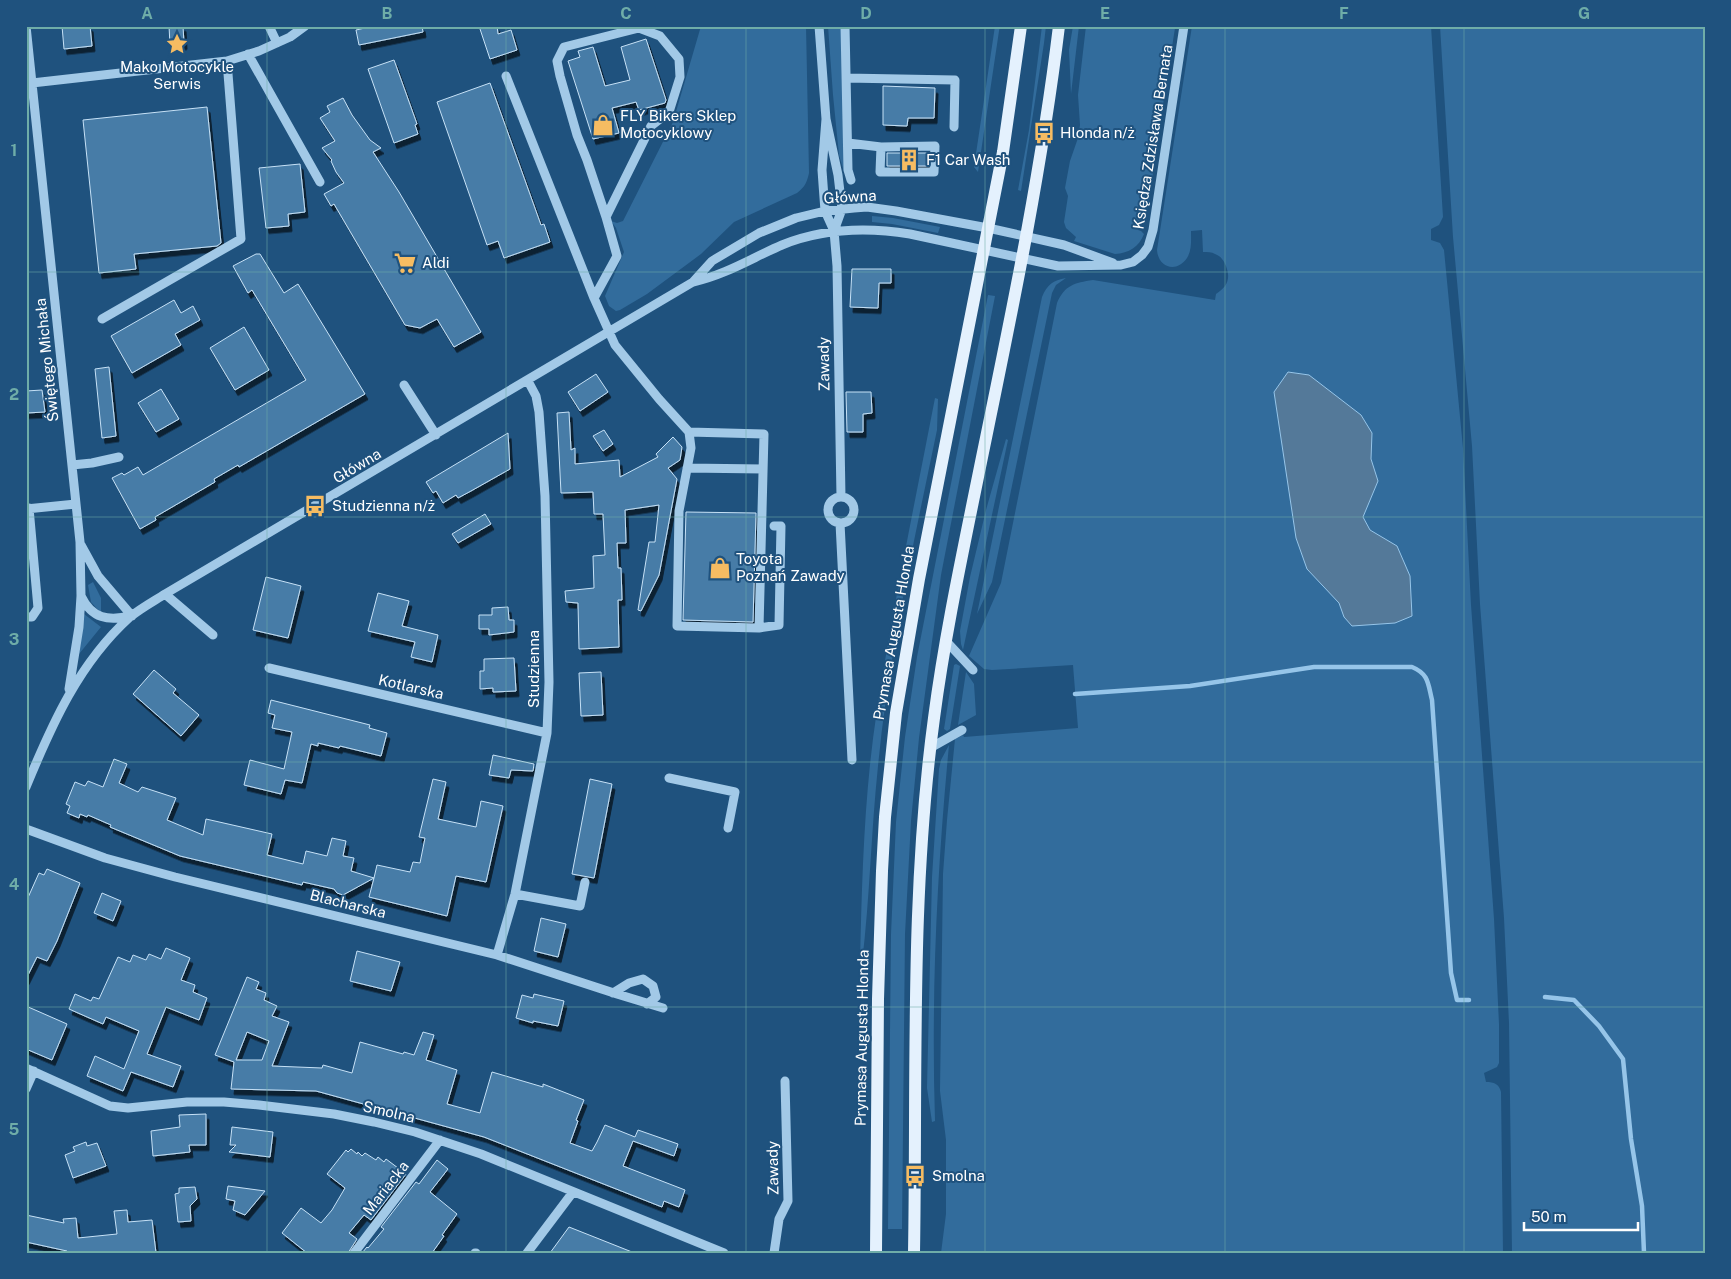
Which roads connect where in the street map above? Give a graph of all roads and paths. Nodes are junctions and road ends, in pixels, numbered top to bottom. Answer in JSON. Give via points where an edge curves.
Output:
{"nodes":[{"id":1,"x":26,"y":26,"type":"edge"},
{"id":2,"x":269,"y":26,"type":"edge"},
{"id":3,"x":305,"y":26,"type":"edge"},
{"id":4,"x":819,"y":26,"type":"edge"},
{"id":5,"x":845,"y":26,"type":"edge"},
{"id":6,"x":1021,"y":26,"type":"edge"},
{"id":7,"x":1059,"y":26,"type":"edge"},
{"id":8,"x":1184,"y":26,"type":"edge"},
{"id":9,"x":277,"y":43,"type":"junction"},
{"id":10,"x":248,"y":54,"type":"junction"},
{"id":11,"x":227,"y":61,"type":"junction"},
{"id":12,"x":506,"y":76,"type":"dead end"},
{"id":13,"x":846,"y":78,"type":"junction"},
{"id":14,"x":32,"y":83,"type":"junction"},
{"id":15,"x":31,"y":113,"type":"edge"},
{"id":16,"x":826,"y":119,"type":"junction"},
{"id":17,"x":954,"y":127,"type":"dead end"},
{"id":18,"x":848,"y":143,"type":"junction"},
{"id":19,"x":881,"y":147,"type":"junction"},
{"id":20,"x":848,"y":170,"type":"junction"},
{"id":21,"x":838,"y":174,"type":"junction"},
{"id":22,"x":851,"y":180,"type":"dead end"},
{"id":23,"x":320,"y":182,"type":"dead end"},
{"id":24,"x":842,"y":209,"type":"junction"},
{"id":25,"x":825,"y":211,"type":"junction"},
{"id":26,"x":606,"y":217,"type":"junction"},
{"id":27,"x":988,"y":228,"type":"junction"},
{"id":28,"x":834,"y":230,"type":"junction"},
{"id":29,"x":1026,"y":237,"type":"junction"},
{"id":30,"x":985,"y":250,"type":"junction"},
{"id":31,"x":1022,"y":258,"type":"junction"},
{"id":32,"x":1121,"y":265,"type":"junction"},
{"id":33,"x":693,"y":282,"type":"junction"},
{"id":34,"x":594,"y":298,"type":"junction"},
{"id":35,"x":102,"y":319,"type":"dead end"},
{"id":36,"x":609,"y":333,"type":"junction"},
{"id":37,"x":528,"y":381,"type":"junction"},
{"id":38,"x":404,"y":385,"type":"dead end"},
{"id":39,"x":690,"y":432,"type":"junction"},
{"id":40,"x":436,"y":435,"type":"junction"},
{"id":41,"x":119,"y":456,"type":"dead end"},
{"id":42,"x":72,"y":465,"type":"junction"},
{"id":43,"x":687,"y":468,"type":"junction"},
{"id":44,"x":763,"y":469,"type":"junction"},
{"id":45,"x":841,"y":497,"type":"junction"},
{"id":46,"x":76,"y":504,"type":"junction"},
{"id":47,"x":27,"y":508,"type":"edge"},
{"id":48,"x":840,"y":522,"type":"junction"},
{"id":49,"x":774,"y":526,"type":"dead end"},
{"id":50,"x":80,"y":542,"type":"junction"},
{"id":51,"x":165,"y":594,"type":"junction"},
{"id":52,"x":81,"y":596,"type":"junction"},
{"id":53,"x":132,"y":616,"type":"junction"},
{"id":54,"x":26,"y":617,"type":"edge"},
{"id":55,"x":760,"y":628,"type":"junction"},
{"id":56,"x":213,"y":635,"type":"dead end"},
{"id":57,"x":946,"y":641,"type":"junction"},
{"id":58,"x":269,"y":668,"type":"dead end"},
{"id":59,"x":973,"y":670,"type":"dead end"},
{"id":60,"x":68,"y":694,"type":"junction"},
{"id":61,"x":962,"y":730,"type":"dead end"},
{"id":62,"x":547,"y":733,"type":"junction"},
{"id":63,"x":930,"y":748,"type":"junction"},
{"id":64,"x":852,"y":760,"type":"dead end"},
{"id":65,"x":669,"y":778,"type":"dead end"},
{"id":66,"x":26,"y":786,"type":"edge"},
{"id":67,"x":728,"y":828,"type":"dead end"},
{"id":68,"x":26,"y":829,"type":"edge"},
{"id":69,"x":585,"y":882,"type":"dead end"},
{"id":70,"x":515,"y":894,"type":"junction"},
{"id":71,"x":497,"y":955,"type":"junction"},
{"id":72,"x":613,"y":993,"type":"junction"},
{"id":73,"x":647,"y":1004,"type":"junction"},
{"id":74,"x":663,"y":1008,"type":"dead end"},
{"id":75,"x":30,"y":1070,"type":"edge"},
{"id":76,"x":785,"y":1081,"type":"dead end"},
{"id":77,"x":26,"y":1089,"type":"edge"},
{"id":78,"x":440,"y":1140,"type":"junction"},
{"id":79,"x":573,"y":1192,"type":"junction"},
{"id":80,"x":354,"y":1253,"type":"edge"},
{"id":81,"x":527,"y":1253,"type":"edge"},
{"id":82,"x":724,"y":1253,"type":"edge"},
{"id":83,"x":774,"y":1253,"type":"edge"},
{"id":84,"x":876,"y":1253,"type":"edge"},
{"id":85,"x":914,"y":1253,"type":"edge"}],
"edges":[{"from":1,"to":14,"type":"street","name":"Świętego Michała"},
{"from":2,"to":9,"type":"street"},
{"from":3,"to":9,"type":"street"},
{"from":4,"to":16,"type":"street","name":"Zawady"},
{"from":5,"to":13,"type":"street"},
{"from":6,"to":27,"type":"main road","name":"Prymasa Augusta Hlonda","via":[[1010,112]]},
{"from":7,"to":29,"type":"main road"},
{"from":8,"to":32,"type":"street","name":"Księdza Zdzisława Bernata","via":[[1151,240],[1138,260]]},
{"from":9,"to":10,"type":"street"},
{"from":10,"to":11,"type":"street"},
{"from":10,"to":23,"type":"street"},
{"from":11,"to":14,"type":"street"},
{"from":11,"to":35,"type":"street","via":[[241,239]]},
{"from":12,"to":34,"type":"street"},
{"from":13,"to":17,"type":"street","via":[[955,80]]},
{"from":13,"to":18,"type":"street"},
{"from":14,"to":15,"type":"street","name":"Świętego Michała"},
{"from":15,"to":42,"type":"street","name":"Świętego Michała"},
{"from":16,"to":21,"type":"street","name":"Zawady"},
{"from":16,"to":25,"type":"street","name":"Zawady","via":[[822,170]]},
{"from":18,"to":19,"type":"street"},
{"from":18,"to":20,"type":"street"},
{"from":19,"to":19,"type":"street","via":[[880,172],[934,172],[935,146]]},
{"from":20,"to":21,"type":"street"},
{"from":20,"to":22,"type":"street"},
{"from":21,"to":24,"type":"street","name":"Zawady"},
{"from":24,"to":25,"type":"street","name":"Główna"},
{"from":24,"to":27,"type":"street","name":"Główna","via":[[879,208]]},
{"from":24,"to":28,"type":"street","name":"Zawady"},
{"from":25,"to":28,"type":"street","name":"Zawady"},
{"from":25,"to":33,"type":"street","name":"Główna","via":[[758,233],[712,261]]},
{"from":26,"to":26,"type":"street","via":[[650,126],[669,112],[680,78],[679,59],[669,45],[660,36],[639,28],[564,48],[558,61],[577,134]]},
{"from":26,"to":34,"type":"street","via":[[617,256]]},
{"from":27,"to":29,"type":"street","name":"Główna"},
{"from":27,"to":30,"type":"main road","name":"Prymasa Augusta Hlonda"},
{"from":28,"to":30,"type":"street","name":"Główna","via":[[887,230]]},
{"from":28,"to":33,"type":"street","name":"Główna","via":[[794,241],[723,274]]},
{"from":28,"to":45,"type":"street","name":"Zawady"},
{"from":29,"to":31,"type":"main road"},
{"from":29,"to":32,"type":"street","name":"Główna","via":[[1064,245]]},
{"from":30,"to":31,"type":"street","name":"Główna"},
{"from":30,"to":84,"type":"main road","name":"Prymasa Augusta Hlonda","via":[[919,579],[893,740],[885,817],[878,990]]},
{"from":31,"to":32,"type":"street","name":"Główna","via":[[1058,266]]},
{"from":31,"to":57,"type":"main road"},
{"from":33,"to":36,"type":"street","name":"Główna"},
{"from":34,"to":36,"type":"street"},
{"from":36,"to":37,"type":"street","name":"Główna"},
{"from":36,"to":39,"type":"street","via":[[623,356]]},
{"from":37,"to":40,"type":"street","name":"Główna"},
{"from":37,"to":62,"type":"street","name":"Studzienna","via":[[536,396],[539,412],[545,496]]},
{"from":38,"to":40,"type":"street"},
{"from":39,"to":43,"type":"street"},
{"from":39,"to":44,"type":"street","via":[[764,434]]},
{"from":40,"to":51,"type":"street","name":"Główna"},
{"from":41,"to":42,"type":"street","via":[[92,464]]},
{"from":42,"to":46,"type":"street","name":"Świętego Michała"},
{"from":43,"to":44,"type":"street"},
{"from":43,"to":55,"type":"street","via":[[679,511],[676,626]]},
{"from":44,"to":55,"type":"street"},
{"from":45,"to":48,"type":"street","via":[[833,500],[828,508],[831,518]]},
{"from":45,"to":48,"type":"street","via":[[849,500],[854,510],[850,519]]},
{"from":46,"to":47,"type":"street"},
{"from":46,"to":50,"type":"street","name":"Świętego Michała"},
{"from":47,"to":54,"type":"street","via":[[38,608],[32,616]]},
{"from":48,"to":64,"type":"street"},
{"from":49,"to":55,"type":"street","via":[[781,526],[779,625]]},
{"from":50,"to":52,"type":"street","name":"Świętego Michała"},
{"from":50,"to":53,"type":"street","name":"Świętego Michała","via":[[98,576]]},
{"from":51,"to":53,"type":"street","name":"Główna"},
{"from":51,"to":56,"type":"street"},
{"from":52,"to":53,"type":"street","via":[[89,610],[101,616],[118,619]]},
{"from":52,"to":60,"type":"street","name":"Świętego Michała"},
{"from":53,"to":60,"type":"street","name":"Główna","via":[[100,648]]},
{"from":57,"to":59,"type":"street"},
{"from":57,"to":63,"type":"main road"},
{"from":58,"to":62,"type":"street","name":"Kotlarska"},
{"from":60,"to":66,"type":"street","name":"Główna"},
{"from":61,"to":63,"type":"street"},
{"from":62,"to":70,"type":"street","name":"Studzienna"},
{"from":63,"to":85,"type":"main road","via":[[918,913]]},
{"from":65,"to":67,"type":"street","via":[[735,792]]},
{"from":68,"to":71,"type":"street","name":"Blacharska","via":[[105,858]]},
{"from":69,"to":70,"type":"street","via":[[580,906]]},
{"from":70,"to":71,"type":"street","name":"Studzienna"},
{"from":71,"to":72,"type":"street","name":"Blacharska"},
{"from":72,"to":73,"type":"street","name":"Blacharska"},
{"from":72,"to":73,"type":"street","via":[[643,979],[653,986],[656,996]]},
{"from":73,"to":74,"type":"street","name":"Blacharska"},
{"from":75,"to":77,"type":"street"},
{"from":75,"to":78,"type":"street","name":"Smolna","via":[[110,1106],[128,1108],[187,1102],[259,1105],[334,1114]]},
{"from":76,"to":83,"type":"street","name":"Zawady","via":[[788,1201],[779,1218]]},
{"from":78,"to":79,"type":"street","name":"Smolna"},
{"from":78,"to":80,"type":"street","name":"Mariacka"},
{"from":79,"to":81,"type":"street"},
{"from":79,"to":82,"type":"street","name":"Smolna"}]}
